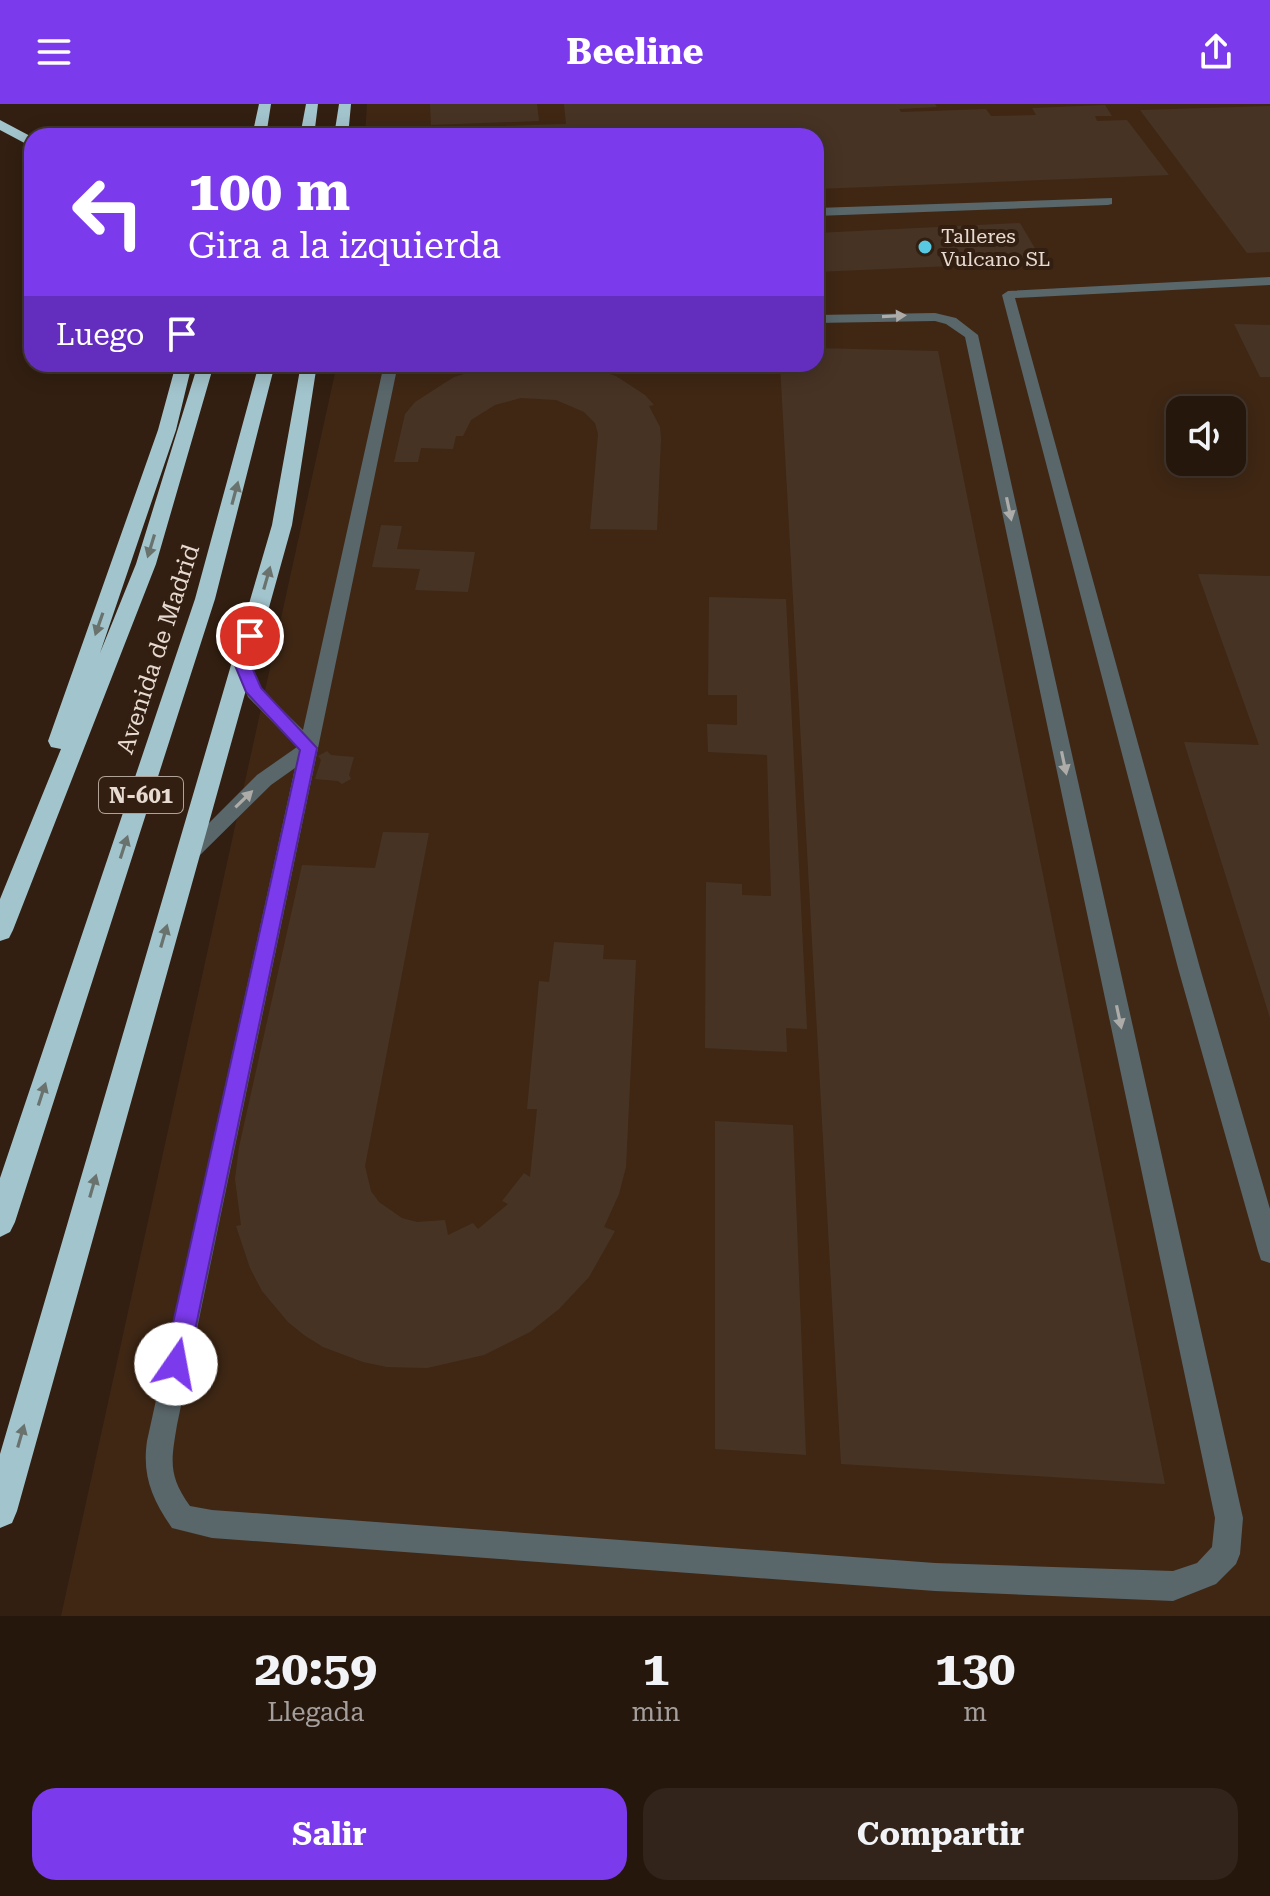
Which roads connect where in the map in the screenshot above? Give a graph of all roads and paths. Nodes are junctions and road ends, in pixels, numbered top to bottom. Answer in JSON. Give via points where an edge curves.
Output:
{"nodes":[{"id":1,"x":265,"y":104,"type":"edge"},
{"id":2,"x":312,"y":104,"type":"edge"},
{"id":3,"x":345,"y":104,"type":"edge"},
{"id":4,"x":0,"y":124,"type":"edge"},
{"id":5,"x":260,"y":128,"type":"edge"},
{"id":6,"x":308,"y":128,"type":"edge"},
{"id":7,"x":342,"y":128,"type":"edge"},
{"id":8,"x":24,"y":138,"type":"edge"},
{"id":9,"x":1108,"y":201,"type":"dead end"},
{"id":10,"x":824,"y":212,"type":"edge"},
{"id":11,"x":1270,"y":281,"type":"edge"},
{"id":12,"x":824,"y":319,"type":"edge"},
{"id":13,"x":182,"y":372,"type":"edge"},
{"id":14,"x":204,"y":372,"type":"edge"},
{"id":15,"x":265,"y":372,"type":"edge"},
{"id":16,"x":308,"y":372,"type":"edge"},
{"id":17,"x":389,"y":372,"type":"edge"},
{"id":18,"x":242,"y":663,"type":"junction"},
{"id":19,"x":309,"y":748,"type":"junction"},
{"id":20,"x":188,"y":854,"type":"junction"},
{"id":21,"x":0,"y":914,"type":"edge"},
{"id":22,"x":0,"y":930,"type":"edge"},
{"id":23,"x":0,"y":1222,"type":"edge"},
{"id":24,"x":1270,"y":1251,"type":"edge"},
{"id":25,"x":0,"y":1511,"type":"edge"}],
"edges":[{"from":1,"to":5,"type":"highway"},
{"from":2,"to":6,"type":"highway"},
{"from":3,"to":7,"type":"highway"},
{"from":4,"to":8,"type":"highway"},
{"from":9,"to":10,"type":"lane"},
{"from":11,"to":24,"type":"lane","via":[[1008,295]]},
{"from":12,"to":19,"type":"lane","one_way":true,"via":[[935,317],[971,335],[1229,1518],[1226,1554],[1206,1574],[1173,1586],[935,1577],[182,1518],[164,1493],[156,1470],[158,1455]]},
{"from":13,"to":21,"type":"highway","one_way":true,"via":[[167,430]]},
{"from":14,"to":22,"type":"highway","name":"Avenida de Madrid","number":"N-601","one_way":true,"via":[[146,564]]},
{"from":23,"to":15,"type":"highway","name":"Avenida de Madrid","number":"N-601","one_way":true,"via":[[205,599]]},
{"from":18,"to":16,"type":"highway","one_way":true,"via":[[282,525]]},
{"from":17,"to":19,"type":"lane"},
{"from":18,"to":19,"type":"lane","via":[[254,692]]},
{"from":18,"to":20,"type":"highway"},
{"from":20,"to":19,"type":"lane","one_way":true,"via":[[264,780]]},
{"from":25,"to":20,"type":"highway","one_way":true}]}
